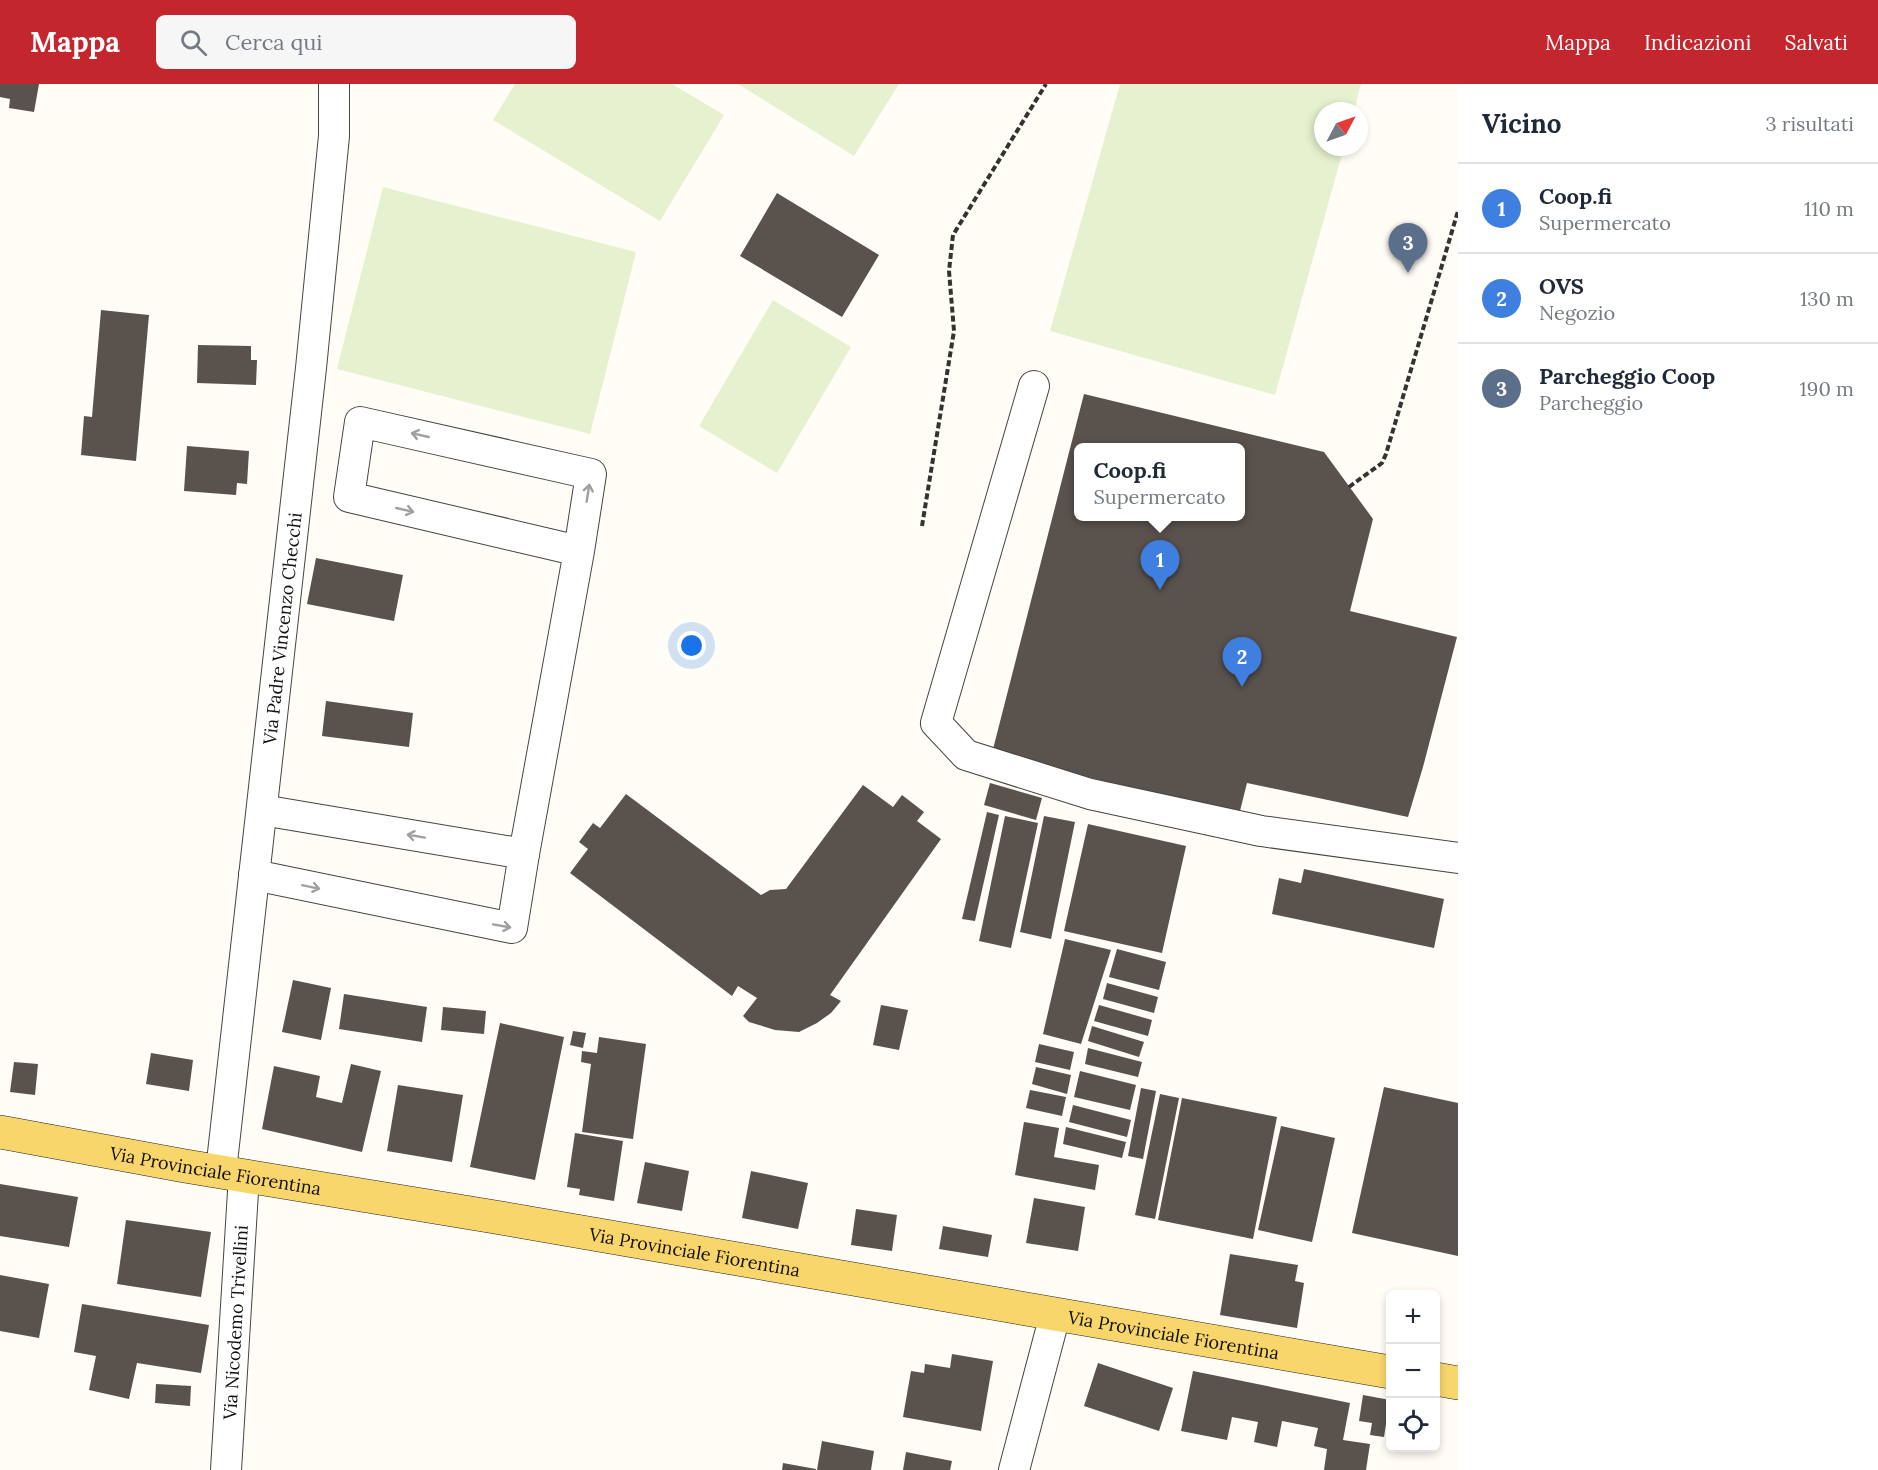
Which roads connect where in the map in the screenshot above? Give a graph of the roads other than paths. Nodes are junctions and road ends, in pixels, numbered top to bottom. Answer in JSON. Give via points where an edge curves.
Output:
{"nodes":[{"id":1,"x":334,"y":84,"type":"edge"},
{"id":2,"x":1034,"y":386,"type":"dead end"},
{"id":3,"x":579,"y":551,"type":"junction"},
{"id":4,"x":262,"y":810,"type":"junction"},
{"id":5,"x":524,"y":854,"type":"junction"},
{"id":6,"x":1458,"y":858,"type":"edge"},
{"id":7,"x":254,"y":875,"type":"junction"},
{"id":8,"x":0,"y":1132,"type":"edge"},
{"id":9,"x":232,"y":1173,"type":"junction"},
{"id":10,"x":1055,"y":1315,"type":"junction"},
{"id":11,"x":1386,"y":1371,"type":"edge"},
{"id":12,"x":1440,"y":1380,"type":"edge"},
{"id":13,"x":1458,"y":1383,"type":"edge"},
{"id":14,"x":226,"y":1470,"type":"edge"},
{"id":15,"x":1014,"y":1470,"type":"edge"}],
"edges":[{"from":1,"to":4,"type":"street","name":"Via Padre Vincenzo Checchi","via":[[334,136]]},
{"from":2,"to":6,"type":"street","via":[[936,723],[966,755],[1090,794],[1262,831]]},
{"from":3,"to":3,"type":"street","one_way":true,"via":[[591,474],[360,422],[349,497]]},
{"from":3,"to":5,"type":"street"},
{"from":5,"to":4,"type":"street","one_way":true},
{"from":4,"to":7,"type":"street","name":"Via Padre Vincenzo Checchi"},
{"from":7,"to":5,"type":"street","one_way":true,"via":[[512,928]]},
{"from":7,"to":9,"type":"street","name":"Via Padre Vincenzo Checchi"},
{"from":8,"to":9,"type":"main road","name":"Via Provinciale Fiorentina"},
{"from":9,"to":10,"type":"main road","name":"Via Provinciale Fiorentina"},
{"from":9,"to":14,"type":"street","name":"Via Nicodemo Trivellini"},
{"from":10,"to":11,"type":"main road","name":"Via Provinciale Fiorentina"},
{"from":10,"to":15,"type":"street"},
{"from":12,"to":13,"type":"main road"}]}
